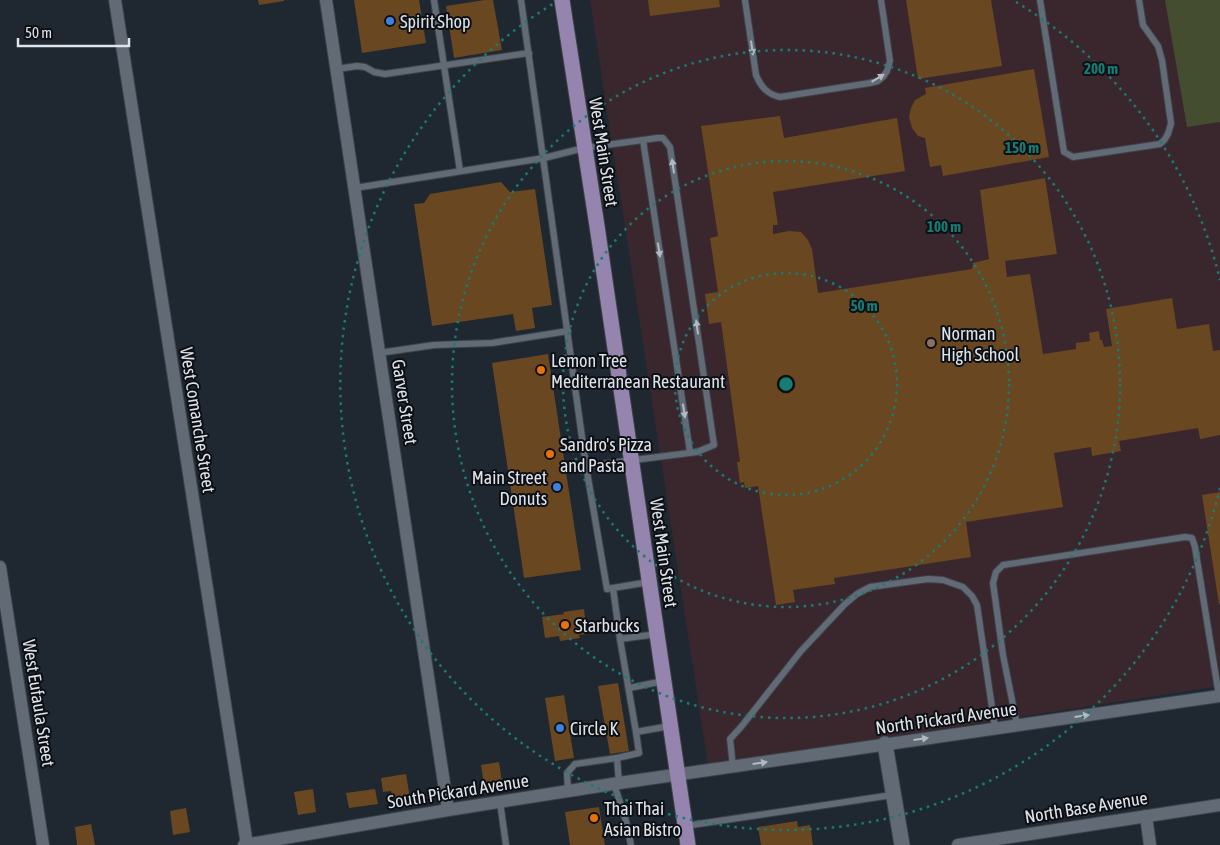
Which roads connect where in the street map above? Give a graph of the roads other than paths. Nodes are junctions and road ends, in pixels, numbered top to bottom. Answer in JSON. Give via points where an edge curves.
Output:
{"nodes":[{"id":1,"x":115,"y":0,"type":"edge"},
{"id":2,"x":326,"y":0,"type":"edge"},
{"id":3,"x":434,"y":0,"type":"edge"},
{"id":4,"x":521,"y":0,"type":"edge"},
{"id":5,"x":562,"y":0,"type":"edge"},
{"id":6,"x":745,"y":0,"type":"edge"},
{"id":7,"x":880,"y":0,"type":"edge"},
{"id":8,"x":1040,"y":0,"type":"edge"},
{"id":9,"x":1139,"y":0,"type":"edge"},
{"id":10,"x":529,"y":53,"type":"junction"},
{"id":11,"x":444,"y":66,"type":"junction"},
{"id":12,"x":337,"y":69,"type":"junction"},
{"id":13,"x":643,"y":140,"type":"junction"},
{"id":14,"x":584,"y":148,"type":"junction"},
{"id":15,"x":544,"y":158,"type":"junction"},
{"id":16,"x":460,"y":171,"type":"junction"},
{"id":17,"x":355,"y":188,"type":"junction"},
{"id":18,"x":568,"y":331,"type":"junction"},
{"id":19,"x":380,"y":353,"type":"junction"},
{"id":20,"x":690,"y":452,"type":"junction"},
{"id":21,"x":631,"y":461,"type":"junction"},
{"id":22,"x":586,"y":466,"type":"junction"},
{"id":23,"x":0,"y":567,"type":"edge"},
{"id":24,"x":649,"y":582,"type":"junction"},
{"id":25,"x":613,"y":588,"type":"junction"},
{"id":26,"x":657,"y":634,"type":"junction"},
{"id":27,"x":620,"y":639,"type":"junction"},
{"id":28,"x":664,"y":681,"type":"junction"},
{"id":29,"x":629,"y":688,"type":"junction"},
{"id":30,"x":1219,"y":696,"type":"edge"},
{"id":31,"x":1017,"y":725,"type":"junction"},
{"id":32,"x":670,"y":726,"type":"junction"},
{"id":33,"x":995,"y":728,"type":"junction"},
{"id":34,"x":636,"y":732,"type":"junction"},
{"id":35,"x":886,"y":744,"type":"junction"},
{"id":36,"x":617,"y":758,"type":"junction"},
{"id":37,"x":733,"y":767,"type":"junction"},
{"id":38,"x":678,"y":775,"type":"junction"},
{"id":39,"x":617,"y":784,"type":"junction"},
{"id":40,"x":568,"y":792,"type":"junction"},
{"id":41,"x":894,"y":794,"type":"junction"},
{"id":42,"x":500,"y":802,"type":"junction"},
{"id":43,"x":1220,"y":804,"type":"edge"},
{"id":44,"x":448,"y":810,"type":"junction"},
{"id":45,"x":1146,"y":816,"type":"junction"},
{"id":46,"x":685,"y":826,"type":"junction"},
{"id":47,"x":289,"y":841,"type":"edge"},
{"id":48,"x":43,"y":845,"type":"edge"},
{"id":49,"x":246,"y":845,"type":"edge"},
{"id":50,"x":506,"y":845,"type":"edge"},
{"id":51,"x":631,"y":845,"type":"edge"},
{"id":52,"x":688,"y":845,"type":"edge"},
{"id":53,"x":902,"y":845,"type":"edge"},
{"id":54,"x":958,"y":845,"type":"edge"},
{"id":55,"x":1150,"y":845,"type":"edge"}],
"edges":[{"from":1,"to":49,"type":"street","name":"West Comanche Street"},
{"from":2,"to":12,"type":"street","name":"Garver Street"},
{"from":3,"to":11,"type":"lane"},
{"from":4,"to":10,"type":"lane"},
{"from":5,"to":14,"type":"main road","name":"West Main Street"},
{"from":6,"to":7,"type":"lane","one_way":true,"via":[[756,75],[765,91],[780,97],[870,83],[883,77],[890,61]]},
{"from":8,"to":9,"type":"lane","via":[[1064,152],[1073,157],[1160,144],[1170,131],[1172,123],[1162,60],[1158,46],[1143,25]]},
{"from":10,"to":11,"type":"lane"},
{"from":10,"to":15,"type":"lane"},
{"from":11,"to":12,"type":"lane","via":[[384,74],[357,66]]},
{"from":11,"to":16,"type":"lane"},
{"from":12,"to":17,"type":"street","name":"Garver Street"},
{"from":13,"to":14,"type":"lane"},
{"from":13,"to":20,"type":"lane","one_way":true},
{"from":20,"to":13,"type":"lane","one_way":true,"via":[[714,445],[670,146],[663,138]]},
{"from":14,"to":15,"type":"lane"},
{"from":14,"to":21,"type":"main road","name":"West Main Street"},
{"from":15,"to":16,"type":"lane"},
{"from":15,"to":18,"type":"lane"},
{"from":16,"to":17,"type":"lane"},
{"from":17,"to":19,"type":"street","name":"Garver Street"},
{"from":18,"to":19,"type":"lane","via":[[492,343],[434,345]]},
{"from":18,"to":22,"type":"lane"},
{"from":19,"to":44,"type":"street","name":"Garver Street"},
{"from":20,"to":21,"type":"lane"},
{"from":21,"to":22,"type":"lane"},
{"from":21,"to":24,"type":"main road","name":"West Main Street"},
{"from":22,"to":25,"type":"lane","via":[[608,589]]},
{"from":23,"to":48,"type":"street","name":"West Eufaula Street"},
{"from":24,"to":25,"type":"lane"},
{"from":24,"to":26,"type":"main road","name":"West Main Street"},
{"from":25,"to":27,"type":"lane"},
{"from":26,"to":27,"type":"lane"},
{"from":26,"to":28,"type":"main road","name":"West Main Street"},
{"from":27,"to":29,"type":"lane"},
{"from":28,"to":29,"type":"lane"},
{"from":28,"to":32,"type":"main road","name":"West Main Street"},
{"from":29,"to":34,"type":"lane"},
{"from":31,"to":30,"type":"street","name":"North Pickard Avenue","one_way":true},
{"from":30,"to":31,"type":"lane","via":[[1195,547],[1192,538],[1185,537],[1003,565],[996,572],[993,583]]},
{"from":31,"to":33,"type":"street","name":"North Pickard Avenue"},
{"from":32,"to":34,"type":"lane"},
{"from":32,"to":38,"type":"main road","name":"West Main Street"},
{"from":35,"to":33,"type":"street","name":"North Pickard Avenue","one_way":true},
{"from":33,"to":37,"type":"lane","via":[[977,605],[972,596],[963,587],[943,580],[870,587],[845,604],[808,644],[730,739]]},
{"from":34,"to":36,"type":"lane","via":[[639,753]]},
{"from":37,"to":35,"type":"street","name":"North Pickard Avenue","one_way":true},
{"from":35,"to":41,"type":"street"},
{"from":36,"to":39,"type":"lane"},
{"from":36,"to":40,"type":"lane","via":[[575,764],[567,773]]},
{"from":37,"to":38,"type":"street","name":"North Pickard Avenue"},
{"from":38,"to":39,"type":"street","name":"South Pickard Avenue"},
{"from":38,"to":46,"type":"main road","name":"West Main Street"},
{"from":39,"to":40,"type":"street","name":"South Pickard Avenue"},
{"from":39,"to":51,"type":"lane"},
{"from":40,"to":42,"type":"street","name":"South Pickard Avenue"},
{"from":41,"to":46,"type":"lane"},
{"from":41,"to":53,"type":"street"},
{"from":42,"to":44,"type":"street","name":"South Pickard Avenue"},
{"from":42,"to":50,"type":"lane"},
{"from":43,"to":45,"type":"street","name":"North Base Avenue"},
{"from":44,"to":47,"type":"street","name":"South Pickard Avenue"},
{"from":45,"to":54,"type":"street","name":"North Base Avenue"},
{"from":45,"to":55,"type":"street"},
{"from":46,"to":52,"type":"main road","name":"West Main Street"},
{"from":47,"to":49,"type":"street","name":"South Pickard Avenue"}]}
